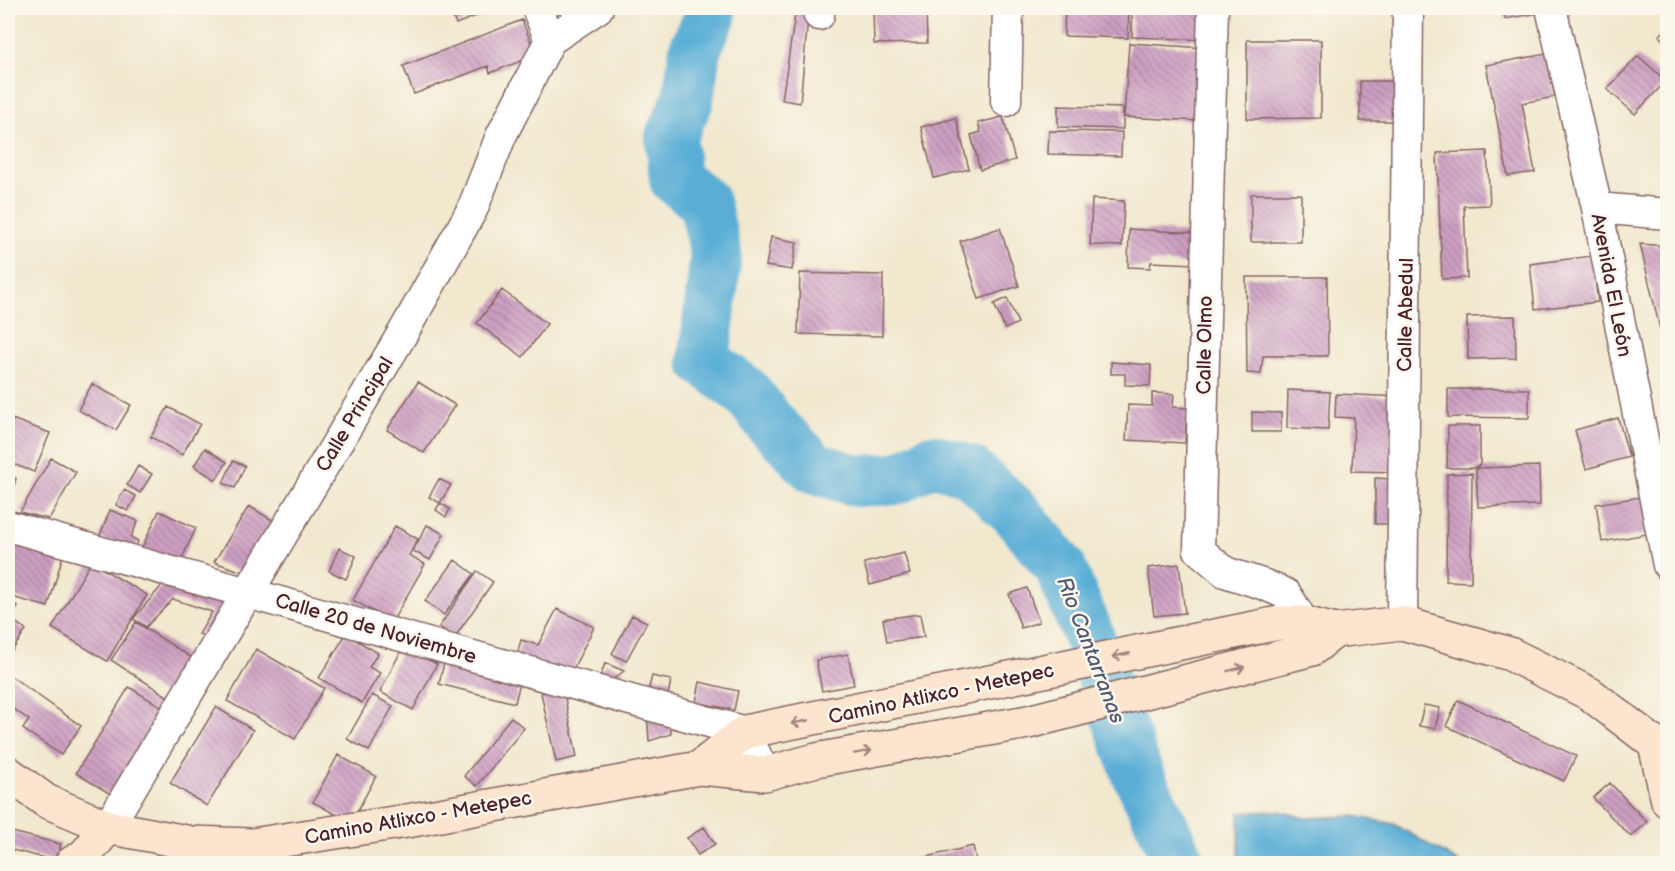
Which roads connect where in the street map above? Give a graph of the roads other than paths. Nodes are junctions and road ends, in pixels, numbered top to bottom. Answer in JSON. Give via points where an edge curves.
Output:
{"nodes":[{"id":1,"x":537,"y":8,"type":"edge"},
{"id":2,"x":598,"y":8,"type":"edge"},
{"id":3,"x":1008,"y":8,"type":"edge"},
{"id":4,"x":1213,"y":8,"type":"edge"},
{"id":5,"x":1408,"y":8,"type":"edge"},
{"id":6,"x":1551,"y":8,"type":"edge"},
{"id":7,"x":550,"y":40,"type":"junction"},
{"id":8,"x":1006,"y":101,"type":"dead end"},
{"id":9,"x":1597,"y":208,"type":"junction"},
{"id":10,"x":1668,"y":214,"type":"edge"},
{"id":11,"x":8,"y":525,"type":"edge"},
{"id":12,"x":1668,"y":565,"type":"edge"},
{"id":13,"x":248,"y":592,"type":"junction"},
{"id":14,"x":1402,"y":623,"type":"junction"},
{"id":15,"x":1317,"y":634,"type":"junction"},
{"id":16,"x":745,"y":732,"type":"junction"},
{"id":17,"x":1661,"y":749,"type":"edge"},
{"id":18,"x":699,"y":768,"type":"junction"},
{"id":19,"x":8,"y":773,"type":"edge"},
{"id":20,"x":765,"y":774,"type":"junction"},
{"id":21,"x":1668,"y":801,"type":"edge"},
{"id":22,"x":108,"y":827,"type":"junction"},
{"id":23,"x":260,"y":854,"type":"edge"},
{"id":24,"x":71,"y":864,"type":"edge"}],
"edges":[{"from":1,"to":7,"type":"street"},
{"from":2,"to":7,"type":"street","name":"Calle Principal"},
{"from":3,"to":8,"type":"street"},
{"from":4,"to":15,"type":"street","name":"Calle Olmo","via":[[1199,550],[1225,572],[1286,594]]},
{"from":5,"to":14,"type":"street","name":"Calle Abedul"},
{"from":6,"to":9,"type":"street","name":"Avenida El León"},
{"from":7,"to":13,"type":"street","name":"Calle Principal","via":[[501,136],[472,210]]},
{"from":9,"to":10,"type":"street"},
{"from":9,"to":12,"type":"street","name":"Avenida El León"},
{"from":11,"to":13,"type":"street","name":"Calle 20 de Noviembre"},
{"from":13,"to":16,"type":"street","name":"Calle 20 de Noviembre"},
{"from":13,"to":22,"type":"street","name":"Calle Principal"},
{"from":14,"to":15,"type":"main road","name":"Camino Atlixco - Metepec"},
{"from":14,"to":17,"type":"main road","name":"Camino Atlixco - Metepec","via":[[1510,654],[1590,694]]},
{"from":15,"to":16,"type":"main road","name":"Camino Atlixco - Metepec","one_way":true,"via":[[1279,623]]},
{"from":20,"to":15,"type":"main road","name":"Camino Atlixco - Metepec","one_way":true,"via":[[816,760],[1028,722],[1180,683]]},
{"from":16,"to":18,"type":"main road","name":"Camino Atlixco - Metepec"},
{"from":16,"to":20,"type":"street"},
{"from":17,"to":21,"type":"main road","name":"Camino Atlixco - Metepec"},
{"from":18,"to":20,"type":"main road","name":"Camino Atlixco - Metepec"},
{"from":18,"to":23,"type":"main road","name":"Camino Atlixco - Metepec","via":[[407,821]]},
{"from":19,"to":22,"type":"main road","name":"Camino Atlixco - Metepec","via":[[46,801]]},
{"from":22,"to":23,"type":"main road","name":"Camino Atlixco - Metepec"},
{"from":22,"to":24,"type":"main road","via":[[85,855]]}]}
